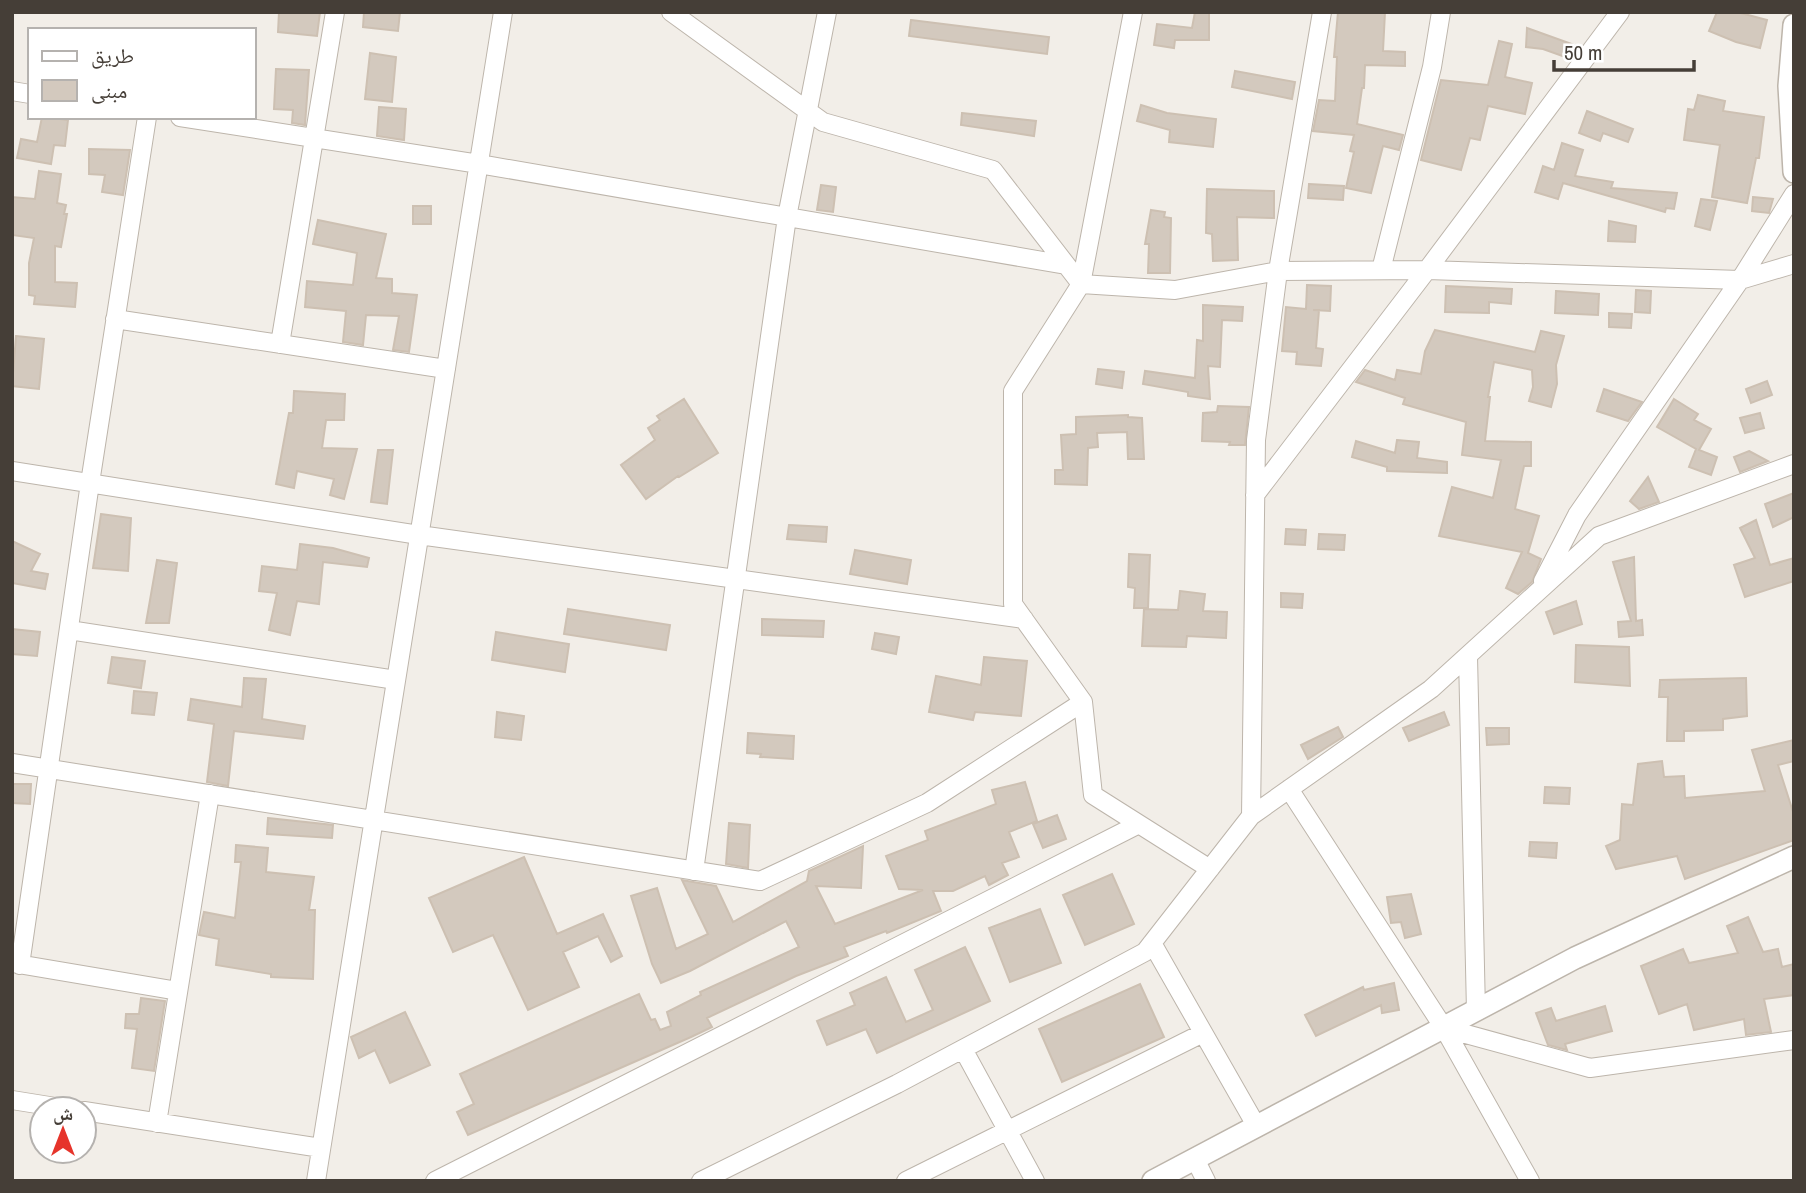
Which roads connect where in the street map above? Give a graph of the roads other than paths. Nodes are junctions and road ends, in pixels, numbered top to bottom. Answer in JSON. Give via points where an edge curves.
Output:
{"nodes":[{"id":1,"x":335,"y":12,"type":"edge"},
{"id":2,"x":503,"y":12,"type":"edge"},
{"id":3,"x":671,"y":12,"type":"edge"},
{"id":4,"x":827,"y":12,"type":"edge"},
{"id":5,"x":1133,"y":12,"type":"edge"},
{"id":6,"x":1322,"y":12,"type":"edge"},
{"id":7,"x":1441,"y":12,"type":"edge"},
{"id":8,"x":1620,"y":12,"type":"edge"},
{"id":9,"x":1794,"y":25,"type":"edge"},
{"id":10,"x":808,"y":111,"type":"junction"},
{"id":11,"x":147,"y":119,"type":"edge"},
{"id":12,"x":193,"y":119,"type":"edge"},
{"id":13,"x":314,"y":138,"type":"junction"},
{"id":14,"x":479,"y":164,"type":"junction"},
{"id":15,"x":1794,"y":172,"type":"edge"},
{"id":16,"x":1794,"y":194,"type":"edge"},
{"id":17,"x":787,"y":217,"type":"junction"},
{"id":18,"x":1794,"y":264,"type":"edge"},
{"id":19,"x":1066,"y":265,"type":"junction"},
{"id":20,"x":1381,"y":270,"type":"junction"},
{"id":21,"x":1427,"y":270,"type":"junction"},
{"id":22,"x":1278,"y":271,"type":"junction"},
{"id":23,"x":1740,"y":280,"type":"junction"},
{"id":24,"x":1081,"y":284,"type":"junction"},
{"id":25,"x":115,"y":318,"type":"junction"},
{"id":26,"x":280,"y":344,"type":"junction"},
{"id":27,"x":446,"y":369,"type":"junction"},
{"id":28,"x":1794,"y":464,"type":"edge"},
{"id":29,"x":12,"y":471,"type":"edge"},
{"id":30,"x":90,"y":483,"type":"junction"},
{"id":31,"x":1255,"y":495,"type":"junction"},
{"id":32,"x":419,"y":535,"type":"junction"},
{"id":33,"x":735,"y":580,"type":"junction"},
{"id":34,"x":1538,"y":592,"type":"junction"},
{"id":35,"x":1024,"y":619,"type":"junction"},
{"id":36,"x":69,"y":630,"type":"junction"},
{"id":37,"x":1468,"y":656,"type":"junction"},
{"id":38,"x":396,"y":680,"type":"junction"},
{"id":39,"x":1083,"y":702,"type":"junction"},
{"id":40,"x":12,"y":763,"type":"edge"},
{"id":41,"x":49,"y":769,"type":"junction"},
{"id":42,"x":1289,"y":789,"type":"junction"},
{"id":43,"x":210,"y":794,"type":"junction"},
{"id":44,"x":1251,"y":816,"type":"junction"},
{"id":45,"x":374,"y":820,"type":"junction"},
{"id":46,"x":1139,"y":824,"type":"junction"},
{"id":47,"x":1794,"y":857,"type":"edge"},
{"id":48,"x":1210,"y":869,"type":"junction"},
{"id":49,"x":694,"y":871,"type":"junction"},
{"id":50,"x":1152,"y":943,"type":"junction"},
{"id":51,"x":16,"y":964,"type":"edge"},
{"id":52,"x":178,"y":991,"type":"junction"},
{"id":53,"x":1476,"y":1011,"type":"junction"},
{"id":54,"x":1444,"y":1028,"type":"junction"},
{"id":55,"x":1203,"y":1033,"type":"junction"},
{"id":56,"x":1794,"y":1040,"type":"edge"},
{"id":57,"x":963,"y":1049,"type":"junction"},
{"id":58,"x":98,"y":1113,"type":"edge"},
{"id":59,"x":157,"y":1123,"type":"junction"},
{"id":60,"x":1257,"y":1127,"type":"junction"},
{"id":61,"x":1008,"y":1130,"type":"junction"},
{"id":62,"x":321,"y":1148,"type":"junction"},
{"id":63,"x":1195,"y":1159,"type":"junction"},
{"id":64,"x":316,"y":1181,"type":"edge"},
{"id":65,"x":435,"y":1181,"type":"edge"},
{"id":66,"x":701,"y":1181,"type":"edge"},
{"id":67,"x":906,"y":1181,"type":"edge"},
{"id":68,"x":1035,"y":1181,"type":"edge"},
{"id":69,"x":1153,"y":1181,"type":"edge"},
{"id":70,"x":1206,"y":1181,"type":"edge"},
{"id":71,"x":1530,"y":1181,"type":"edge"}],
"edges":[{"from":1,"to":13,"type":"street"},
{"from":2,"to":14,"type":"street"},
{"from":3,"to":10,"type":"street"},
{"from":4,"to":10,"type":"street"},
{"from":5,"to":24,"type":"street"},
{"from":6,"to":22,"type":"street"},
{"from":7,"to":20,"type":"street","via":[[1432,67]]},
{"from":8,"to":21,"type":"street"},
{"from":9,"to":15,"type":"street","via":[[1789,86]]},
{"from":10,"to":17,"type":"street"},
{"from":10,"to":19,"type":"street","via":[[823,122],[993,170]]},
{"from":11,"to":25,"type":"street"},
{"from":12,"to":13,"type":"street"},
{"from":13,"to":14,"type":"street"},
{"from":13,"to":26,"type":"street"},
{"from":14,"to":17,"type":"street"},
{"from":14,"to":27,"type":"street"},
{"from":16,"to":23,"type":"street"},
{"from":17,"to":19,"type":"street"},
{"from":17,"to":33,"type":"street"},
{"from":18,"to":23,"type":"street"},
{"from":19,"to":24,"type":"street"},
{"from":20,"to":21,"type":"street"},
{"from":20,"to":22,"type":"street"},
{"from":21,"to":23,"type":"street"},
{"from":21,"to":31,"type":"street"},
{"from":22,"to":24,"type":"street","via":[[1175,290]]},
{"from":22,"to":31,"type":"street","via":[[1256,440]]},
{"from":23,"to":34,"type":"street","via":[[1577,515]]},
{"from":24,"to":35,"type":"street","via":[[1013,391],[1013,604]]},
{"from":25,"to":26,"type":"street"},
{"from":25,"to":30,"type":"street"},
{"from":26,"to":27,"type":"street"},
{"from":27,"to":32,"type":"street"},
{"from":28,"to":34,"type":"street","via":[[1599,536]]},
{"from":29,"to":30,"type":"street"},
{"from":30,"to":32,"type":"street"},
{"from":30,"to":36,"type":"street"},
{"from":31,"to":44,"type":"street"},
{"from":32,"to":33,"type":"street"},
{"from":32,"to":38,"type":"street"},
{"from":33,"to":35,"type":"street"},
{"from":33,"to":49,"type":"street"},
{"from":34,"to":37,"type":"street"},
{"from":35,"to":39,"type":"street"},
{"from":36,"to":38,"type":"street"},
{"from":36,"to":41,"type":"street"},
{"from":37,"to":42,"type":"street","via":[[1432,689]]},
{"from":37,"to":53,"type":"street"},
{"from":38,"to":45,"type":"street"},
{"from":39,"to":46,"type":"street","via":[[1093,795]]},
{"from":39,"to":49,"type":"street","via":[[927,803],[760,881]]},
{"from":40,"to":41,"type":"street"},
{"from":41,"to":43,"type":"street"},
{"from":41,"to":51,"type":"street"},
{"from":42,"to":44,"type":"street"},
{"from":42,"to":54,"type":"street"},
{"from":43,"to":45,"type":"street"},
{"from":43,"to":52,"type":"street"},
{"from":44,"to":48,"type":"street"},
{"from":45,"to":49,"type":"street"},
{"from":45,"to":62,"type":"street"},
{"from":46,"to":48,"type":"street"},
{"from":46,"to":65,"type":"street"},
{"from":47,"to":53,"type":"street","via":[[1575,958]]},
{"from":48,"to":50,"type":"street"},
{"from":50,"to":55,"type":"street"},
{"from":50,"to":57,"type":"street","via":[[1145,952]]},
{"from":51,"to":52,"type":"street"},
{"from":52,"to":59,"type":"street"},
{"from":53,"to":54,"type":"street"},
{"from":54,"to":56,"type":"street","via":[[1590,1068]]},
{"from":54,"to":60,"type":"street"},
{"from":54,"to":71,"type":"street"},
{"from":55,"to":60,"type":"street"},
{"from":55,"to":61,"type":"street"},
{"from":57,"to":61,"type":"street"},
{"from":57,"to":66,"type":"street"},
{"from":58,"to":59,"type":"street"},
{"from":59,"to":62,"type":"street"},
{"from":60,"to":63,"type":"street"},
{"from":61,"to":67,"type":"street"},
{"from":61,"to":68,"type":"street"},
{"from":62,"to":64,"type":"street"},
{"from":63,"to":69,"type":"street"},
{"from":63,"to":70,"type":"street"}]}
